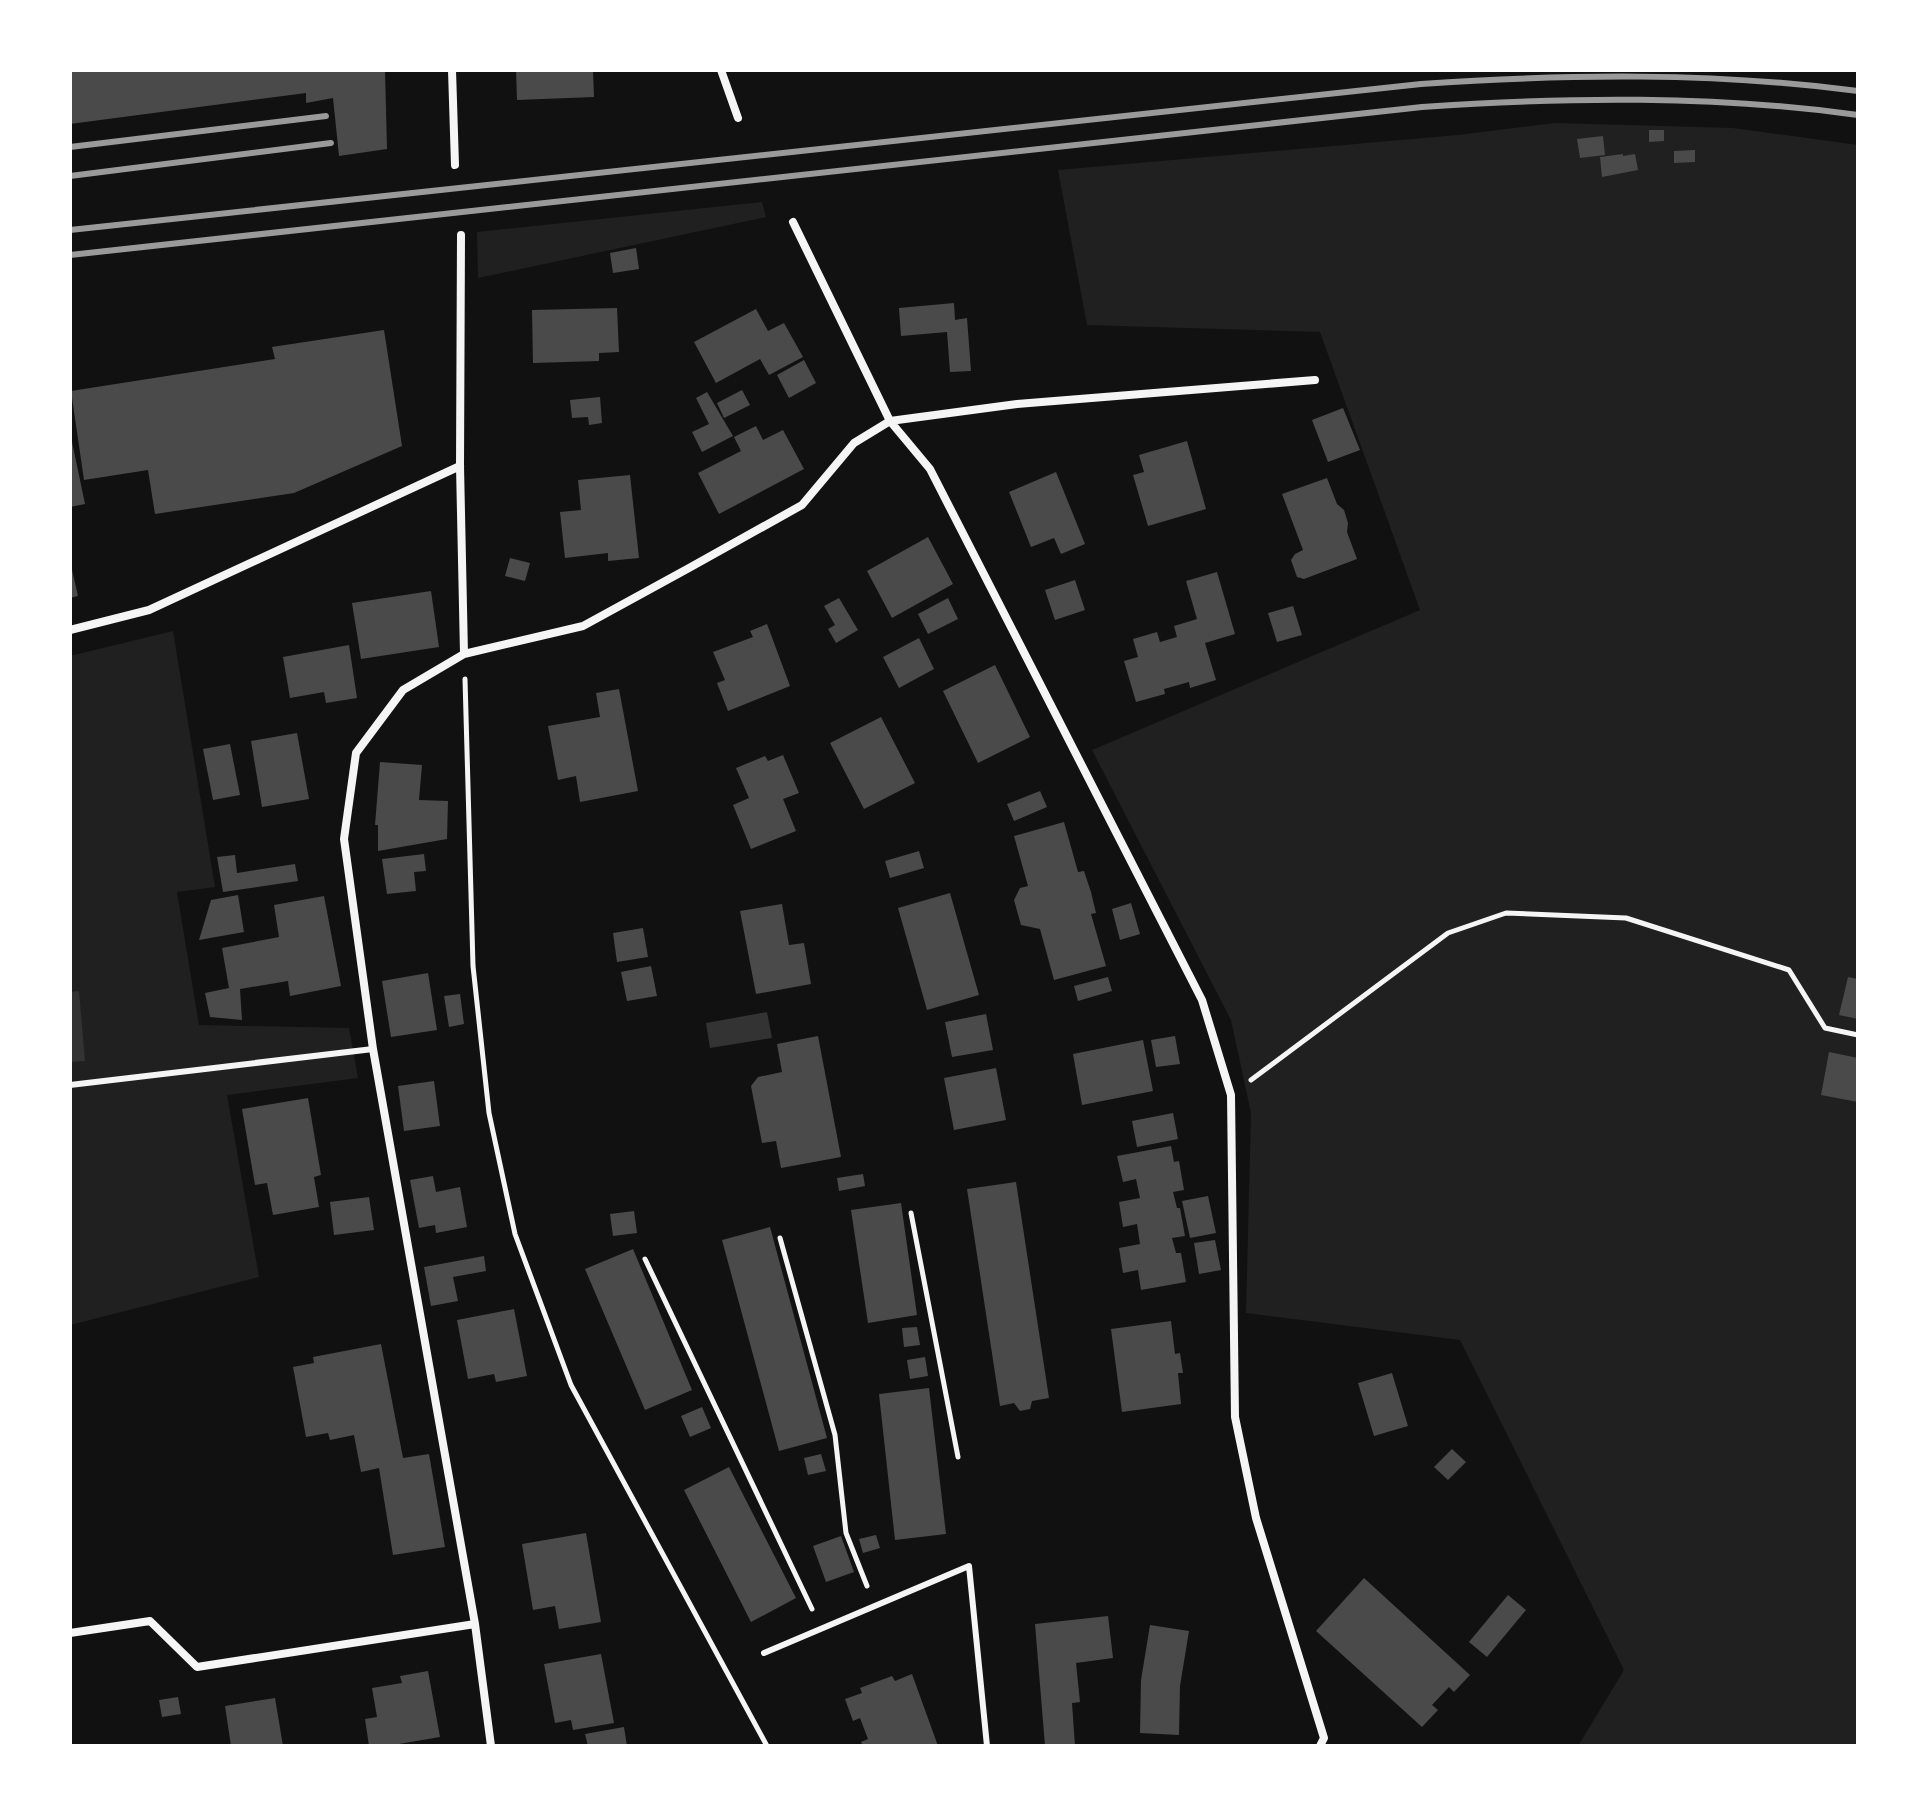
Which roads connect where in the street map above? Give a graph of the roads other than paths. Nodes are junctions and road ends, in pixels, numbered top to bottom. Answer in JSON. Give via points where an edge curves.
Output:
{"nodes":[{"id":1,"x":452,"y":70,"type":"edge"},
{"id":2,"x":721,"y":70,"type":"edge"},
{"id":3,"x":738,"y":118,"type":"dead end"},
{"id":4,"x":455,"y":165,"type":"dead end"},
{"id":5,"x":793,"y":222,"type":"dead end"},
{"id":6,"x":461,"y":235,"type":"dead end"},
{"id":7,"x":1315,"y":380,"type":"dead end"},
{"id":8,"x":890,"y":421,"type":"junction"},
{"id":9,"x":460,"y":466,"type":"junction"},
{"id":10,"x":70,"y":630,"type":"edge"},
{"id":11,"x":464,"y":654,"type":"junction"},
{"id":12,"x":373,"y":1049,"type":"junction"},
{"id":13,"x":70,"y":1085,"type":"edge"},
{"id":14,"x":475,"y":1624,"type":"junction"},
{"id":15,"x":70,"y":1633,"type":"edge"},
{"id":16,"x":764,"y":1653,"type":"dead end"},
{"id":17,"x":1322,"y":1742,"type":"edge"},
{"id":18,"x":491,"y":1746,"type":"edge"},
{"id":19,"x":987,"y":1746,"type":"edge"},
{"id":20,"x":1332,"y":1746,"type":"edge"}],
"edges":[{"from":1,"to":4,"type":"street"},
{"from":2,"to":3,"type":"street"},
{"from":5,"to":8,"type":"street"},
{"from":6,"to":9,"type":"street"},
{"from":7,"to":8,"type":"street","via":[[1017,404]]},
{"from":8,"to":11,"type":"street","via":[[854,443],[802,505],[583,626]]},
{"from":8,"to":17,"type":"street","via":[[930,469],[1202,1000],[1231,1095],[1235,1417],[1256,1518]]},
{"from":9,"to":10,"type":"street","via":[[149,610]]},
{"from":9,"to":11,"type":"street"},
{"from":11,"to":12,"type":"street","via":[[403,690],[356,753],[344,839]]},
{"from":12,"to":13,"type":"lane"},
{"from":12,"to":14,"type":"street"},
{"from":14,"to":15,"type":"street","via":[[197,1667],[150,1621]]},
{"from":14,"to":18,"type":"street"},
{"from":16,"to":19,"type":"lane","via":[[969,1566]]},
{"from":17,"to":20,"type":"street"}]}
